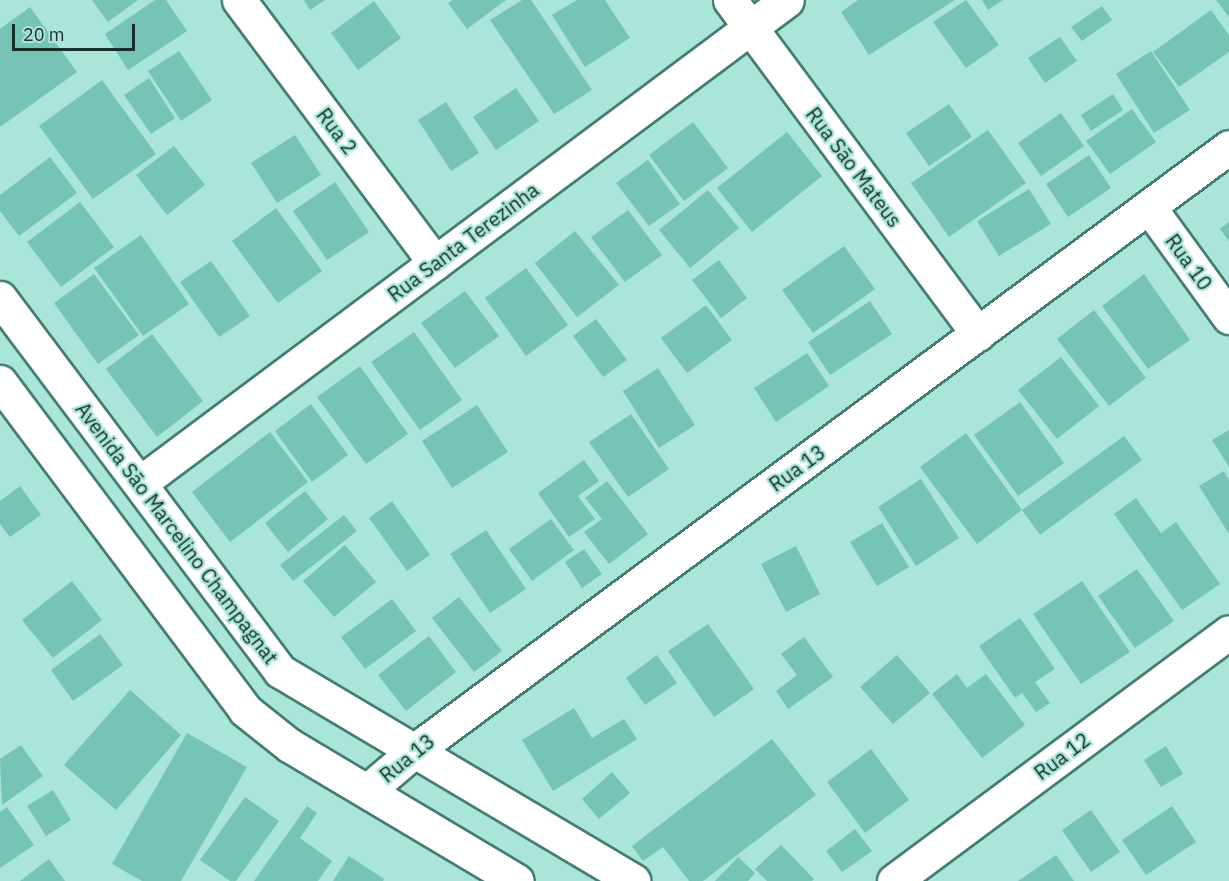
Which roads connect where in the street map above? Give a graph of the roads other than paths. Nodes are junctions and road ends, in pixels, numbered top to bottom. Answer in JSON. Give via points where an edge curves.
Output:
{"nodes":[{"id":1,"x":239,"y":0,"type":"edge"},
{"id":2,"x":730,"y":0,"type":"edge"},
{"id":3,"x":787,"y":0,"type":"edge"},
{"id":4,"x":750,"y":27,"type":"junction"},
{"id":5,"x":1229,"y":147,"type":"edge"},
{"id":6,"x":1149,"y":207,"type":"junction"},
{"id":7,"x":435,"y":263,"type":"junction"},
{"id":8,"x":0,"y":298,"type":"edge"},
{"id":9,"x":1229,"y":317,"type":"edge"},
{"id":10,"x":978,"y":334,"type":"junction"},
{"id":11,"x":0,"y":382,"type":"edge"},
{"id":12,"x":140,"y":483,"type":"junction"},
{"id":13,"x":1229,"y":632,"type":"edge"},
{"id":14,"x":414,"y":751,"type":"junction"},
{"id":15,"x":367,"y":791,"type":"junction"},
{"id":16,"x":517,"y":881,"type":"edge"},
{"id":17,"x":633,"y":881,"type":"edge"},
{"id":18,"x":894,"y":881,"type":"edge"}],
"edges":[{"from":1,"to":7,"type":"street","name":"Rua 2"},
{"from":2,"to":4,"type":"street","name":"Rua São Mateus"},
{"from":3,"to":4,"type":"street","name":"Rua Santa Terezinha"},
{"from":4,"to":7,"type":"street","name":"Rua Santa Terezinha"},
{"from":4,"to":10,"type":"street","name":"Rua São Mateus"},
{"from":5,"to":6,"type":"street","name":"Rua 13"},
{"from":6,"to":9,"type":"street","name":"Rua 10"},
{"from":6,"to":10,"type":"street","name":"Rua 13"},
{"from":7,"to":12,"type":"street","name":"Rua Santa Terezinha"},
{"from":8,"to":12,"type":"street","name":"Avenida São Marcelino Champagnat"},
{"from":10,"to":14,"type":"street","name":"Rua 13"},
{"from":11,"to":15,"type":"street","via":[[245,710],[289,745]]},
{"from":12,"to":14,"type":"street","name":"Avenida São Marcelino Champagnat","via":[[280,671]]},
{"from":13,"to":18,"type":"street","name":"Rua 12"},
{"from":14,"to":15,"type":"street","name":"Rua 13"},
{"from":14,"to":17,"type":"street","name":"Avenida São Marcelino Champagnat"},
{"from":15,"to":16,"type":"street"}]}
